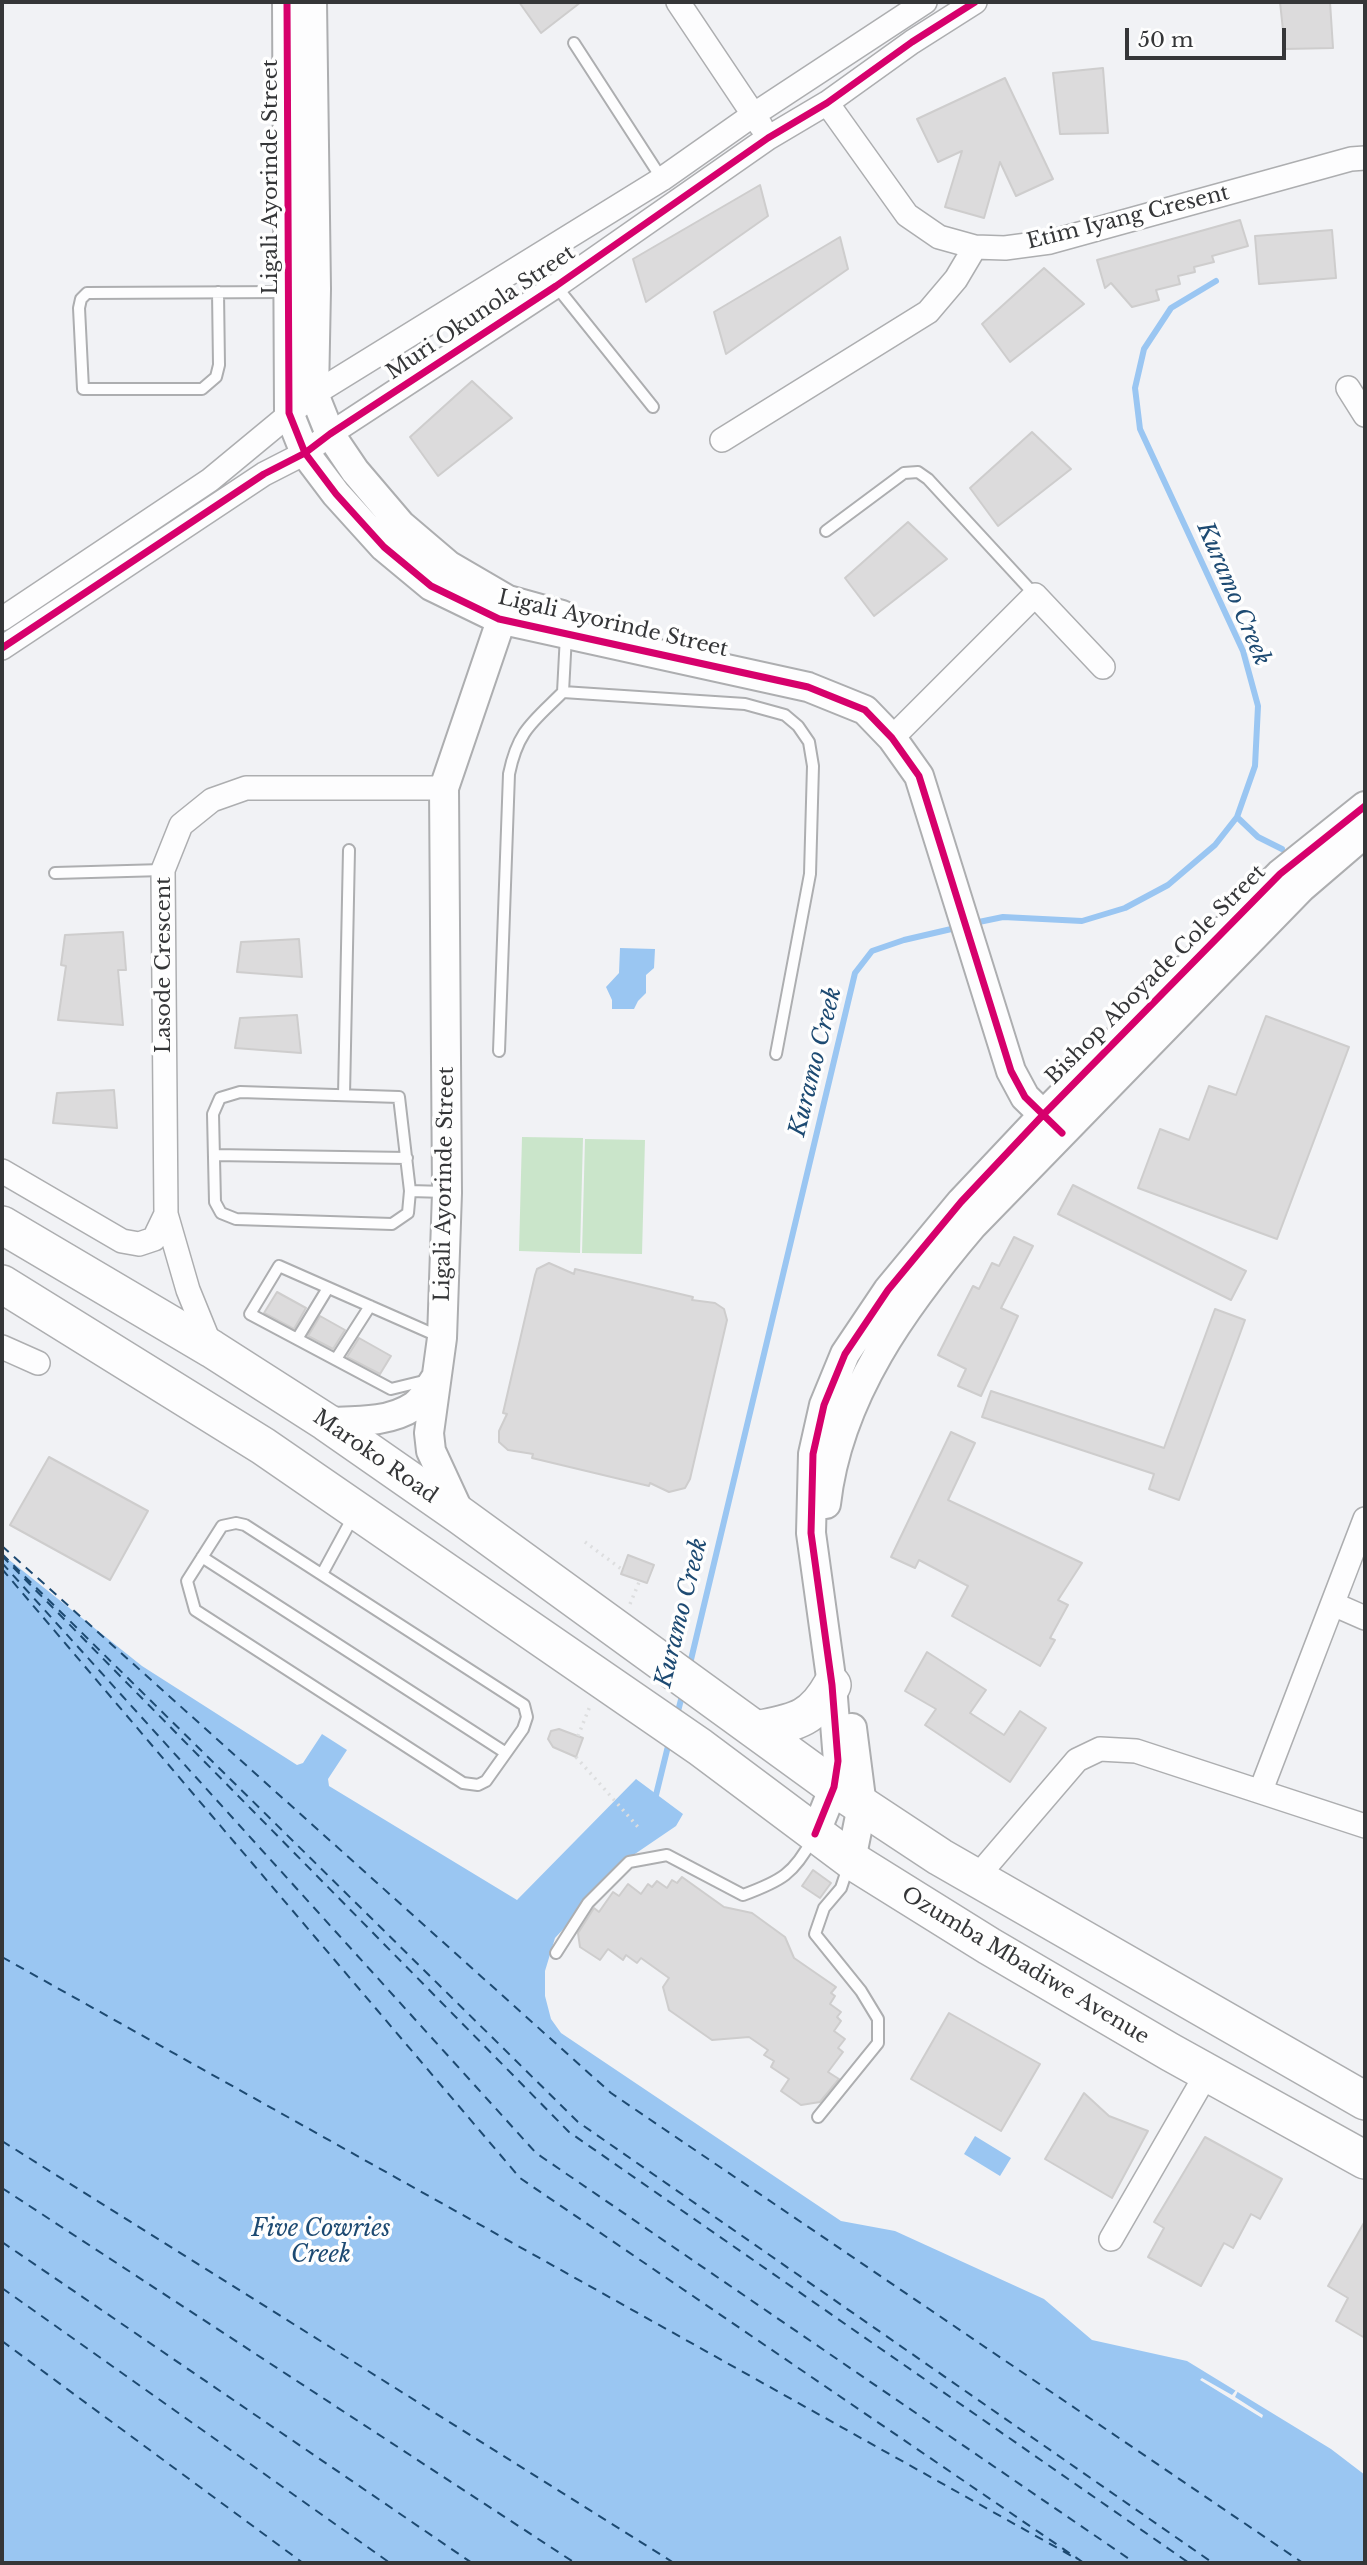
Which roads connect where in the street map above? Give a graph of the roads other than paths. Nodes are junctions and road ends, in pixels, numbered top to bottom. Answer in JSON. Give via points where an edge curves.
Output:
{"nodes":[{"id":1,"x":287,"y":2,"type":"edge"},
{"id":2,"x":312,"y":2,"type":"edge"},
{"id":3,"x":678,"y":2,"type":"edge"},
{"id":4,"x":925,"y":2,"type":"edge"},
{"id":5,"x":975,"y":2,"type":"edge"},
{"id":6,"x":575,"y":43,"type":"dead end"},
{"id":7,"x":827,"y":103,"type":"junction"},
{"id":8,"x":753,"y":115,"type":"junction"},
{"id":9,"x":768,"y":138,"type":"junction"},
{"id":10,"x":1365,"y":158,"type":"edge"},
{"id":11,"x":662,"y":179,"type":"junction"},
{"id":12,"x":975,"y":247,"type":"junction"},
{"id":13,"x":556,"y":286,"type":"junction"},
{"id":14,"x":218,"y":292,"type":"junction"},
{"id":15,"x":289,"y":292,"type":"junction"},
{"id":16,"x":1348,"y":388,"type":"dead end"},
{"id":17,"x":314,"y":394,"type":"junction"},
{"id":18,"x":653,"y":407,"type":"dead end"},
{"id":19,"x":289,"y":413,"type":"junction"},
{"id":20,"x":1365,"y":415,"type":"edge"},
{"id":21,"x":330,"y":434,"type":"junction"},
{"id":22,"x":722,"y":440,"type":"dead end"},
{"id":23,"x":305,"y":453,"type":"junction"},
{"id":24,"x":826,"y":531,"type":"dead end"},
{"id":25,"x":1035,"y":595,"type":"junction"},
{"id":26,"x":504,"y":610,"type":"junction"},
{"id":27,"x":2,"y":619,"type":"edge"},
{"id":28,"x":566,"y":635,"type":"junction"},
{"id":29,"x":2,"y":648,"type":"edge"},
{"id":30,"x":1103,"y":667,"type":"dead end"},
{"id":31,"x":563,"y":692,"type":"junction"},
{"id":32,"x":898,"y":732,"type":"junction"},
{"id":33,"x":444,"y":788,"type":"junction"},
{"id":34,"x":1365,"y":806,"type":"edge"},
{"id":35,"x":1365,"y":833,"type":"edge"},
{"id":36,"x":349,"y":850,"type":"dead end"},
{"id":37,"x":163,"y":870,"type":"junction"},
{"id":38,"x":55,"y":873,"type":"dead end"},
{"id":39,"x":499,"y":1051,"type":"dead end"},
{"id":40,"x":776,"y":1054,"type":"dead end"},
{"id":41,"x":344,"y":1094,"type":"junction"},
{"id":42,"x":1059,"y":1118,"type":"junction"},
{"id":43,"x":214,"y":1155,"type":"junction"},
{"id":44,"x":407,"y":1158,"type":"junction"},
{"id":45,"x":2,"y":1171,"type":"edge"},
{"id":46,"x":410,"y":1191,"type":"junction"},
{"id":47,"x":447,"y":1193,"type":"junction"},
{"id":48,"x":166,"y":1214,"type":"junction"},
{"id":49,"x":2,"y":1225,"type":"edge"},
{"id":50,"x":2,"y":1284,"type":"edge"},
{"id":51,"x":328,"y":1287,"type":"junction"},
{"id":52,"x":370,"y":1306,"type":"junction"},
{"id":53,"x":442,"y":1338,"type":"junction"},
{"id":54,"x":298,"y":1339,"type":"junction"},
{"id":55,"x":2,"y":1347,"type":"edge"},
{"id":56,"x":212,"y":1349,"type":"junction"},
{"id":57,"x":336,"y":1359,"type":"junction"},
{"id":58,"x":38,"y":1363,"type":"dead end"},
{"id":59,"x":435,"y":1379,"type":"junction"},
{"id":60,"x":326,"y":1422,"type":"junction"},
{"id":61,"x":357,"y":1510,"type":"junction"},
{"id":62,"x":461,"y":1516,"type":"junction"},
{"id":63,"x":1365,"y":1520,"type":"edge"},
{"id":64,"x":202,"y":1557,"type":"junction"},
{"id":65,"x":322,"y":1574,"type":"junction"},
{"id":66,"x":1333,"y":1604,"type":"junction"},
{"id":67,"x":1365,"y":1618,"type":"edge"},
{"id":68,"x":832,"y":1685,"type":"junction"},
{"id":69,"x":744,"y":1721,"type":"junction"},
{"id":70,"x":506,"y":1753,"type":"junction"},
{"id":71,"x":1261,"y":1790,"type":"junction"},
{"id":72,"x":848,"y":1796,"type":"junction"},
{"id":73,"x":1365,"y":1826,"type":"edge"},
{"id":74,"x":815,"y":1834,"type":"junction"},
{"id":75,"x":850,"y":1860,"type":"junction"},
{"id":76,"x":976,"y":1878,"type":"junction"},
{"id":77,"x":556,"y":1953,"type":"dead end"},
{"id":78,"x":1207,"y":2073,"type":"junction"},
{"id":79,"x":1365,"y":2101,"type":"edge"},
{"id":80,"x":818,"y":2117,"type":"dead end"},
{"id":81,"x":1365,"y":2161,"type":"edge"},
{"id":82,"x":1111,"y":2239,"type":"dead end"}],
"edges":[{"from":1,"to":15,"type":"street","name":"Ligali Ayorinde Street"},
{"from":2,"to":17,"type":"street","name":"Ligali Ayorinde Street"},
{"from":3,"to":8,"type":"street"},
{"from":4,"to":8,"type":"street","name":"Muri Okunola Street"},
{"from":5,"to":7,"type":"street","name":"Muri Okunola Street"},
{"from":6,"to":11,"type":"lane"},
{"from":7,"to":9,"type":"street","name":"Muri Okunola Street"},
{"from":7,"to":12,"type":"street","name":"Etim Iyang Cresent","via":[[908,215],[939,237]]},
{"from":8,"to":9,"type":"street"},
{"from":8,"to":11,"type":"street","name":"Muri Okunola Street"},
{"from":9,"to":13,"type":"street","name":"Muri Okunola Street"},
{"from":10,"to":12,"type":"street","name":"Etim Iyang Cresent","via":[[1050,242]]},
{"from":11,"to":17,"type":"street","name":"Muri Okunola Street"},
{"from":12,"to":22,"type":"street","via":[[928,312]]},
{"from":13,"to":18,"type":"lane"},
{"from":13,"to":21,"type":"street","name":"Muri Okunola Street"},
{"from":14,"to":14,"type":"lane","via":[[88,293],[79,308],[83,389],[202,389],[216,377],[219,365]]},
{"from":14,"to":15,"type":"lane"},
{"from":15,"to":19,"type":"street","name":"Ligali Ayorinde Street"},
{"from":16,"to":20,"type":"street"},
{"from":17,"to":19,"type":"street","name":"Muri Okunola Street"},
{"from":17,"to":21,"type":"street","name":"Ligali Ayorinde Street"},
{"from":19,"to":23,"type":"street","name":"Ligali Ayorinde Street"},
{"from":19,"to":27,"type":"street","name":"Muri Okunola Street","via":[[210,480]]},
{"from":21,"to":23,"type":"street","name":"Muri Okunola Street"},
{"from":21,"to":26,"type":"street","name":"Ligali Ayorinde Street","via":[[401,525]]},
{"from":23,"to":26,"type":"street","name":"Ligali Ayorinde Street","via":[[384,547],[431,586]]},
{"from":23,"to":29,"type":"street","name":"Muri Okunola Street","via":[[264,474]]},
{"from":24,"to":25,"type":"lane","via":[[904,473],[918,472]]},
{"from":25,"to":30,"type":"street"},
{"from":25,"to":32,"type":"street"},
{"from":26,"to":28,"type":"street","name":"Ligali Ayorinde Street"},
{"from":26,"to":32,"type":"street","name":"Ligali Ayorinde Street","via":[[572,618],[819,676],[874,701]]},
{"from":26,"to":33,"type":"street","name":"Ligali Ayorinde Street"},
{"from":28,"to":31,"type":"lane"},
{"from":28,"to":32,"type":"street","name":"Ligali Ayorinde Street","via":[[808,687],[864,710]]},
{"from":31,"to":39,"type":"lane","via":[[524,732],[514,749],[509,774]]},
{"from":31,"to":40,"type":"lane","via":[[763,707],[785,715],[809,743],[813,766],[810,874]]},
{"from":32,"to":42,"type":"street","name":"Ligali Ayorinde Street","via":[[967,899],[979,945],[1027,1064]]},
{"from":33,"to":37,"type":"street","name":"Lasode Crescent","via":[[246,788],[212,800],[181,825]]},
{"from":33,"to":47,"type":"street","name":"Ligali Ayorinde Street"},
{"from":34,"to":42,"type":"street","name":"Bishop Aboyade Cole Street","via":[[1280,874]]},
{"from":35,"to":42,"type":"street","name":"Bishop Aboyade Cole Street"},
{"from":36,"to":41,"type":"lane"},
{"from":37,"to":38,"type":"lane"},
{"from":37,"to":48,"type":"street","name":"Lasode Crescent"},
{"from":41,"to":43,"type":"lane","via":[[240,1092],[220,1098],[213,1114]]},
{"from":41,"to":44,"type":"lane","via":[[400,1097]]},
{"from":42,"to":68,"type":"street","name":"Bishop Aboyade Cole Street","via":[[961,1202],[888,1290],[845,1354],[824,1405],[813,1454],[811,1534]]},
{"from":42,"to":72,"type":"street","name":"Bishop Aboyade Cole Street","via":[[932,1274],[897,1325],[863,1384],[836,1452],[829,1479],[826,1533]]},
{"from":43,"to":44,"type":"lane"},
{"from":43,"to":46,"type":"lane","via":[[215,1202],[221,1213],[236,1219],[391,1224],[408,1213]]},
{"from":44,"to":46,"type":"lane"},
{"from":45,"to":48,"type":"street","via":[[122,1241],[139,1244],[154,1239]]},
{"from":46,"to":47,"type":"lane"},
{"from":47,"to":53,"type":"street","name":"Ligali Ayorinde Street"},
{"from":48,"to":56,"type":"street","name":"Lasode Crescent","via":[[188,1290]]},
{"from":49,"to":56,"type":"highway","name":"Maroko Road"},
{"from":50,"to":61,"type":"highway","via":[[177,1391]]},
{"from":51,"to":52,"type":"lane"},
{"from":51,"to":54,"type":"lane"},
{"from":51,"to":54,"type":"lane","via":[[279,1266],[250,1314]]},
{"from":52,"to":53,"type":"lane"},
{"from":52,"to":57,"type":"lane"},
{"from":53,"to":59,"type":"street","name":"Ligali Ayorinde Street"},
{"from":54,"to":57,"type":"lane"},
{"from":55,"to":58,"type":"street"},
{"from":56,"to":60,"type":"highway","name":"Maroko Road"},
{"from":57,"to":59,"type":"lane","via":[[391,1389]]},
{"from":59,"to":60,"type":"street","name":"Ligali Ayorinde Street","via":[[415,1405],[404,1411],[372,1420]]},
{"from":59,"to":62,"type":"street","name":"Ligali Ayorinde Street","via":[[431,1451]]},
{"from":60,"to":62,"type":"highway","name":"Maroko Road"},
{"from":61,"to":65,"type":"lane"},
{"from":61,"to":74,"type":"highway","name":"Ozumba Mbadiwe Avenue","via":[[700,1747]]},
{"from":62,"to":69,"type":"highway","name":"Maroko Road"},
{"from":63,"to":66,"type":"street"},
{"from":64,"to":65,"type":"lane","via":[[222,1526],[245,1525]]},
{"from":64,"to":70,"type":"lane"},
{"from":64,"to":70,"type":"lane","via":[[187,1581],[195,1610],[463,1783],[486,1781]]},
{"from":65,"to":70,"type":"lane","via":[[524,1705],[523,1729]]},
{"from":66,"to":67,"type":"street"},
{"from":66,"to":71,"type":"street"},
{"from":68,"to":69,"type":"highway","via":[[822,1704],[787,1725]]},
{"from":68,"to":72,"type":"street","name":"Bishop Aboyade Cole Street","via":[[838,1761]]},
{"from":69,"to":72,"type":"highway"},
{"from":71,"to":73,"type":"street"},
{"from":71,"to":76,"type":"street","via":[[1136,1751],[1100,1749],[1077,1760]]},
{"from":72,"to":74,"type":"street","name":"Bishop Aboyade Cole Street"},
{"from":72,"to":75,"type":"street","name":"Bishop Aboyade Cole Street"},
{"from":72,"to":76,"type":"highway"},
{"from":74,"to":75,"type":"highway","name":"Ozumba Mbadiwe Avenue"},
{"from":74,"to":77,"type":"lane","via":[[791,1871],[769,1886],[743,1895],[667,1855],[629,1862],[588,1903]]},
{"from":75,"to":78,"type":"highway","name":"Ozumba Mbadiwe Avenue"},
{"from":75,"to":80,"type":"lane","via":[[841,1888],[824,1908],[815,1934],[878,2019],[878,2043]]},
{"from":76,"to":79,"type":"highway"},
{"from":78,"to":81,"type":"highway","name":"Ozumba Mbadiwe Avenue"},
{"from":78,"to":82,"type":"street"}]}
